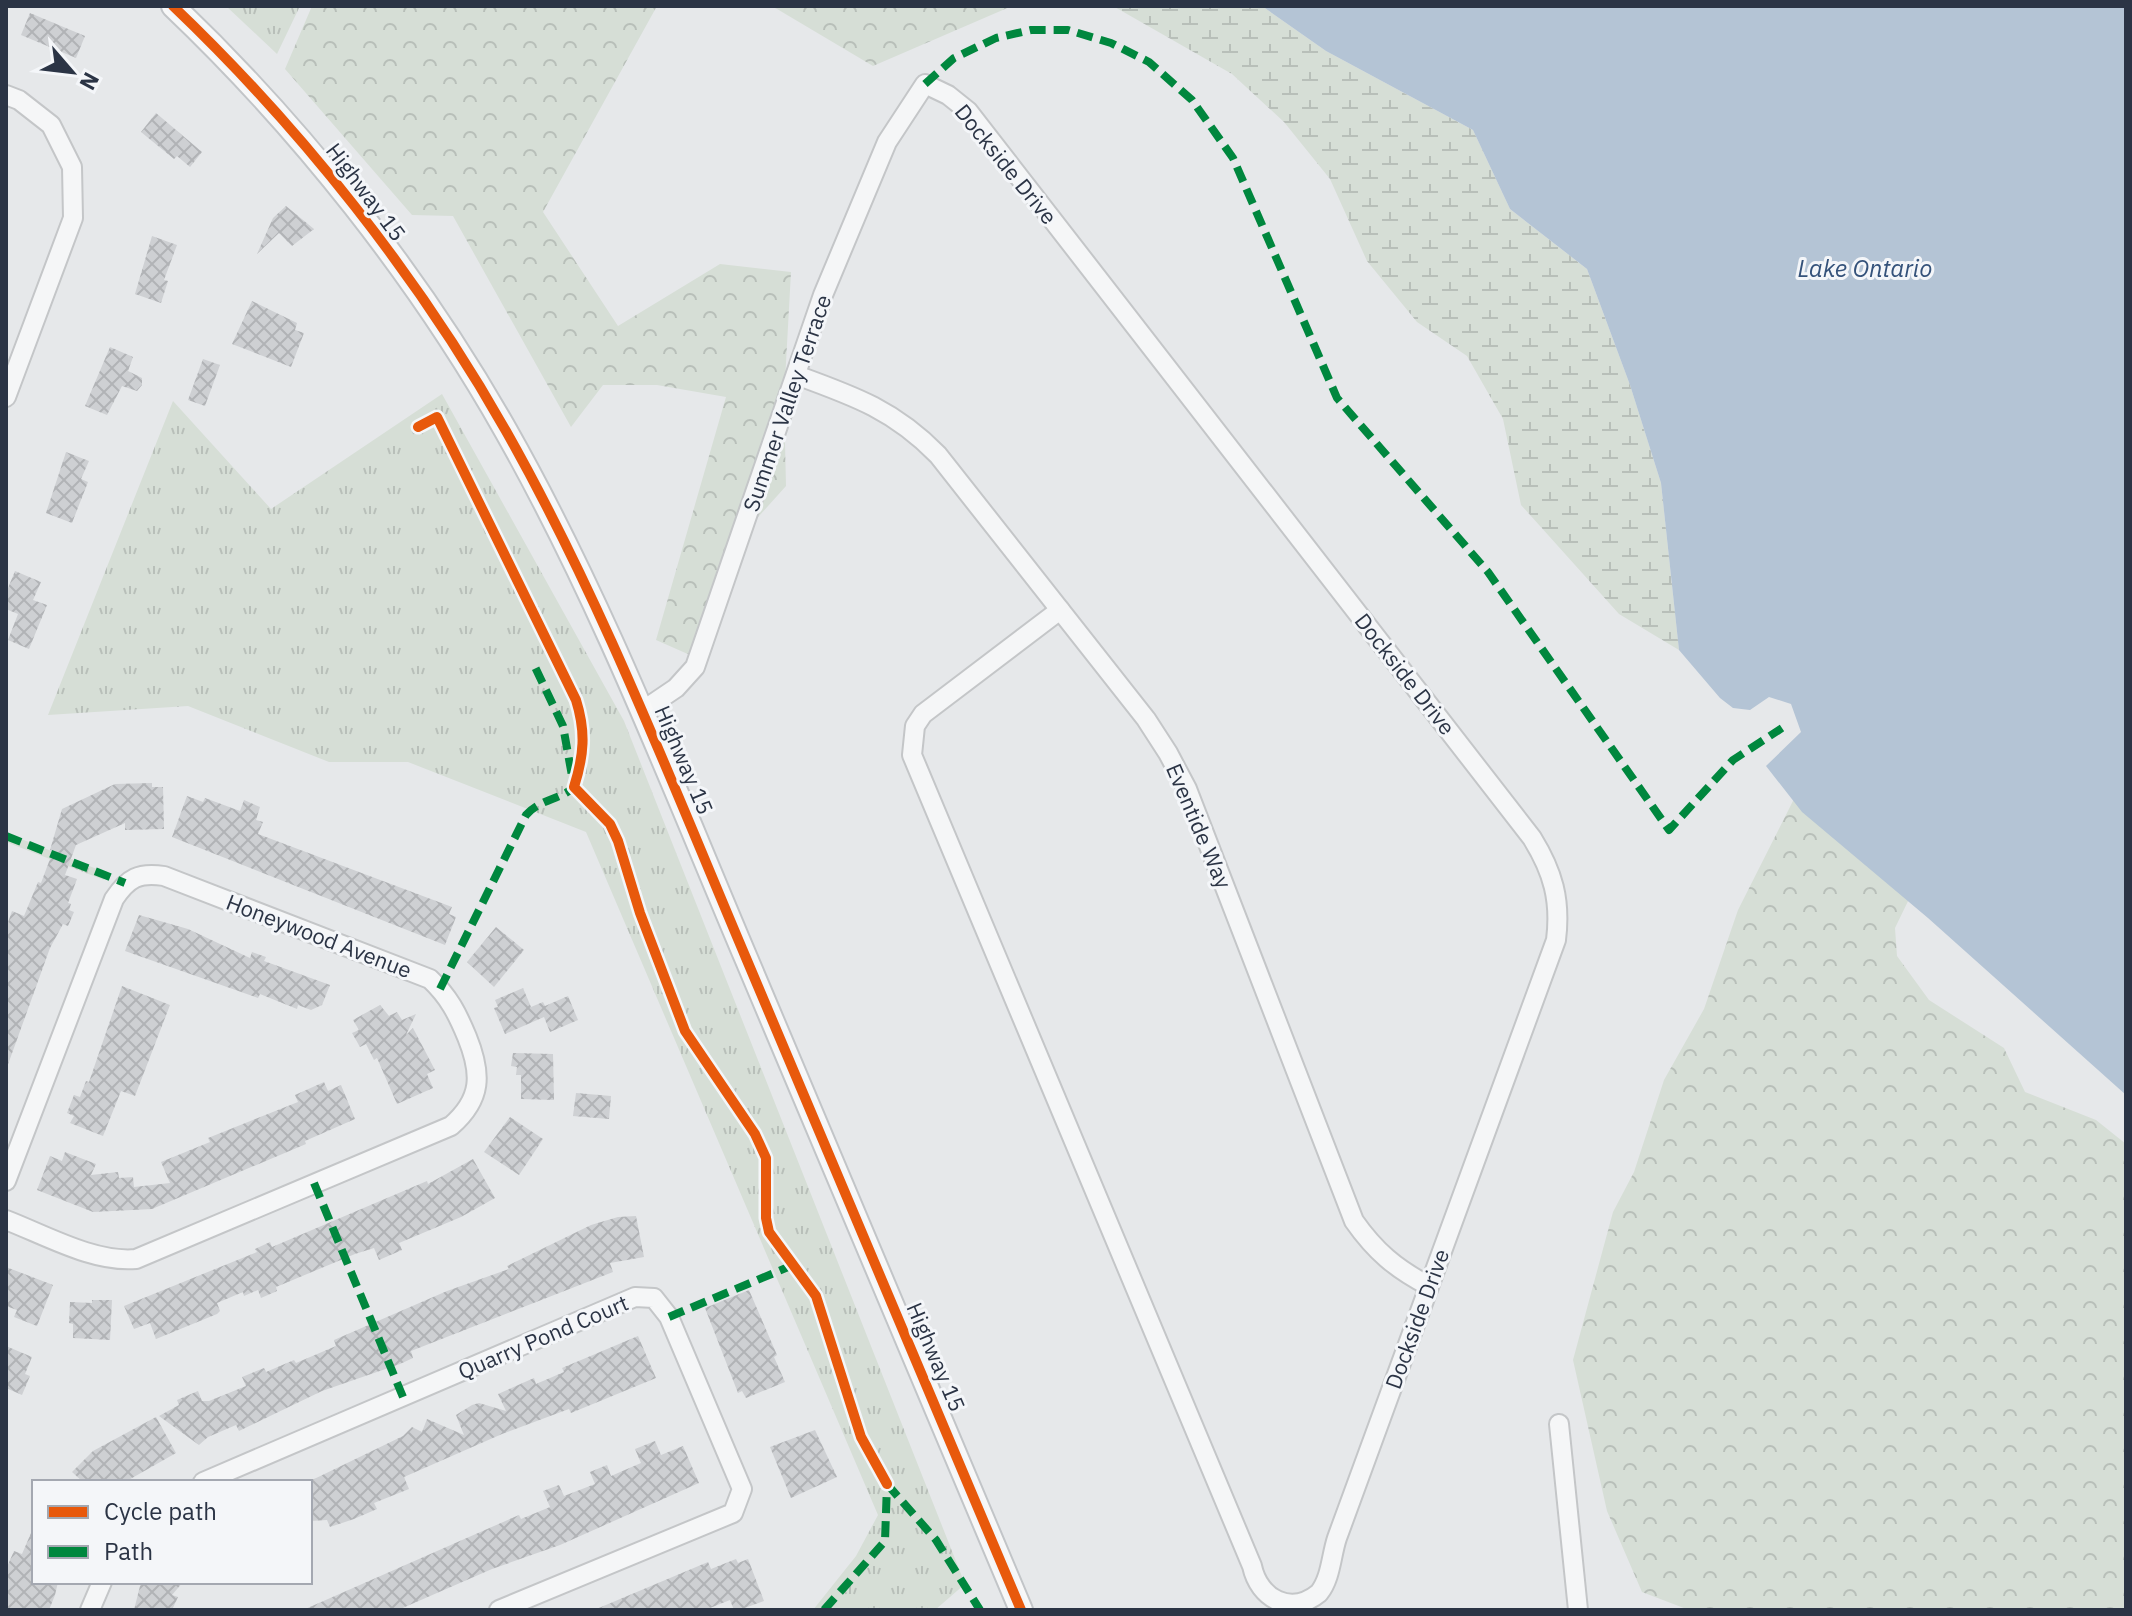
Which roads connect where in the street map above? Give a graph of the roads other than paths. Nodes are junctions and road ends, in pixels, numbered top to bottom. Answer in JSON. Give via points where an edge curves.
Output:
{"nodes":[{"id":1,"x":173,"y":6,"type":"edge"},
{"id":2,"x":925,"y":84,"type":"joint"},
{"id":3,"x":6,"y":95,"type":"edge"},
{"id":4,"x":796,"y":375,"type":"junction"},
{"id":5,"x":6,"y":397,"type":"edge"},
{"id":6,"x":1060,"y":610,"type":"junction"},
{"id":7,"x":642,"y":711,"type":"junction"},
{"id":8,"x":6,"y":1181,"type":"edge"},
{"id":9,"x":6,"y":1220,"type":"edge"},
{"id":10,"x":1429,"y":1286,"type":"junction"},
{"id":11,"x":1559,"y":1424,"type":"dead end"},
{"id":12,"x":208,"y":1480,"type":"edge"},
{"id":13,"x":101,"y":1584,"type":"edge"},
{"id":14,"x":90,"y":1610,"type":"edge"},
{"id":15,"x":499,"y":1610,"type":"edge"},
{"id":16,"x":1021,"y":1610,"type":"edge"},
{"id":17,"x":1578,"y":1610,"type":"edge"}],
"edges":[{"from":1,"to":7,"type":"main road","name":"Highway 15","via":[[289,123],[423,303],[504,428],[556,525]]},
{"from":2,"to":4,"type":"street","name":"Summer Valley Terrace","via":[[887,142]]},
{"from":2,"to":10,"type":"street","name":"Dockside Drive","via":[[968,111],[1547,863],[1556,888],[1556,940]]},
{"from":3,"to":5,"type":"street","via":[[51,125],[72,167],[73,218]]},
{"from":4,"to":6,"type":"street","name":"Eventide Way","via":[[864,399],[916,433]]},
{"from":4,"to":7,"type":"street","name":"Summer Valley Terrace","via":[[695,667],[676,688]]},
{"from":6,"to":10,"type":"street","name":"Eventide Way","via":[[1146,719],[1187,789],[1354,1221],[1397,1269]]},
{"from":6,"to":10,"type":"street","name":"Dockside Drive","via":[[923,714],[915,726],[912,755],[1256,1585],[1267,1600],[1284,1608],[1303,1606],[1327,1580],[1337,1538]]},
{"from":7,"to":16,"type":"main road","name":"Highway 15"},
{"from":8,"to":9,"type":"street","name":"Honeywood Avenue","via":[[114,899],[125,883],[144,873],[164,876],[430,979],[451,999],[478,1062],[473,1103],[451,1126],[136,1259],[102,1256]]},
{"from":11,"to":17,"type":"street"},
{"from":12,"to":15,"type":"street","name":"Quarry Pond Court","via":[[635,1297],[654,1298],[669,1317],[742,1489],[733,1513]]},
{"from":13,"to":14,"type":"street"}]}
